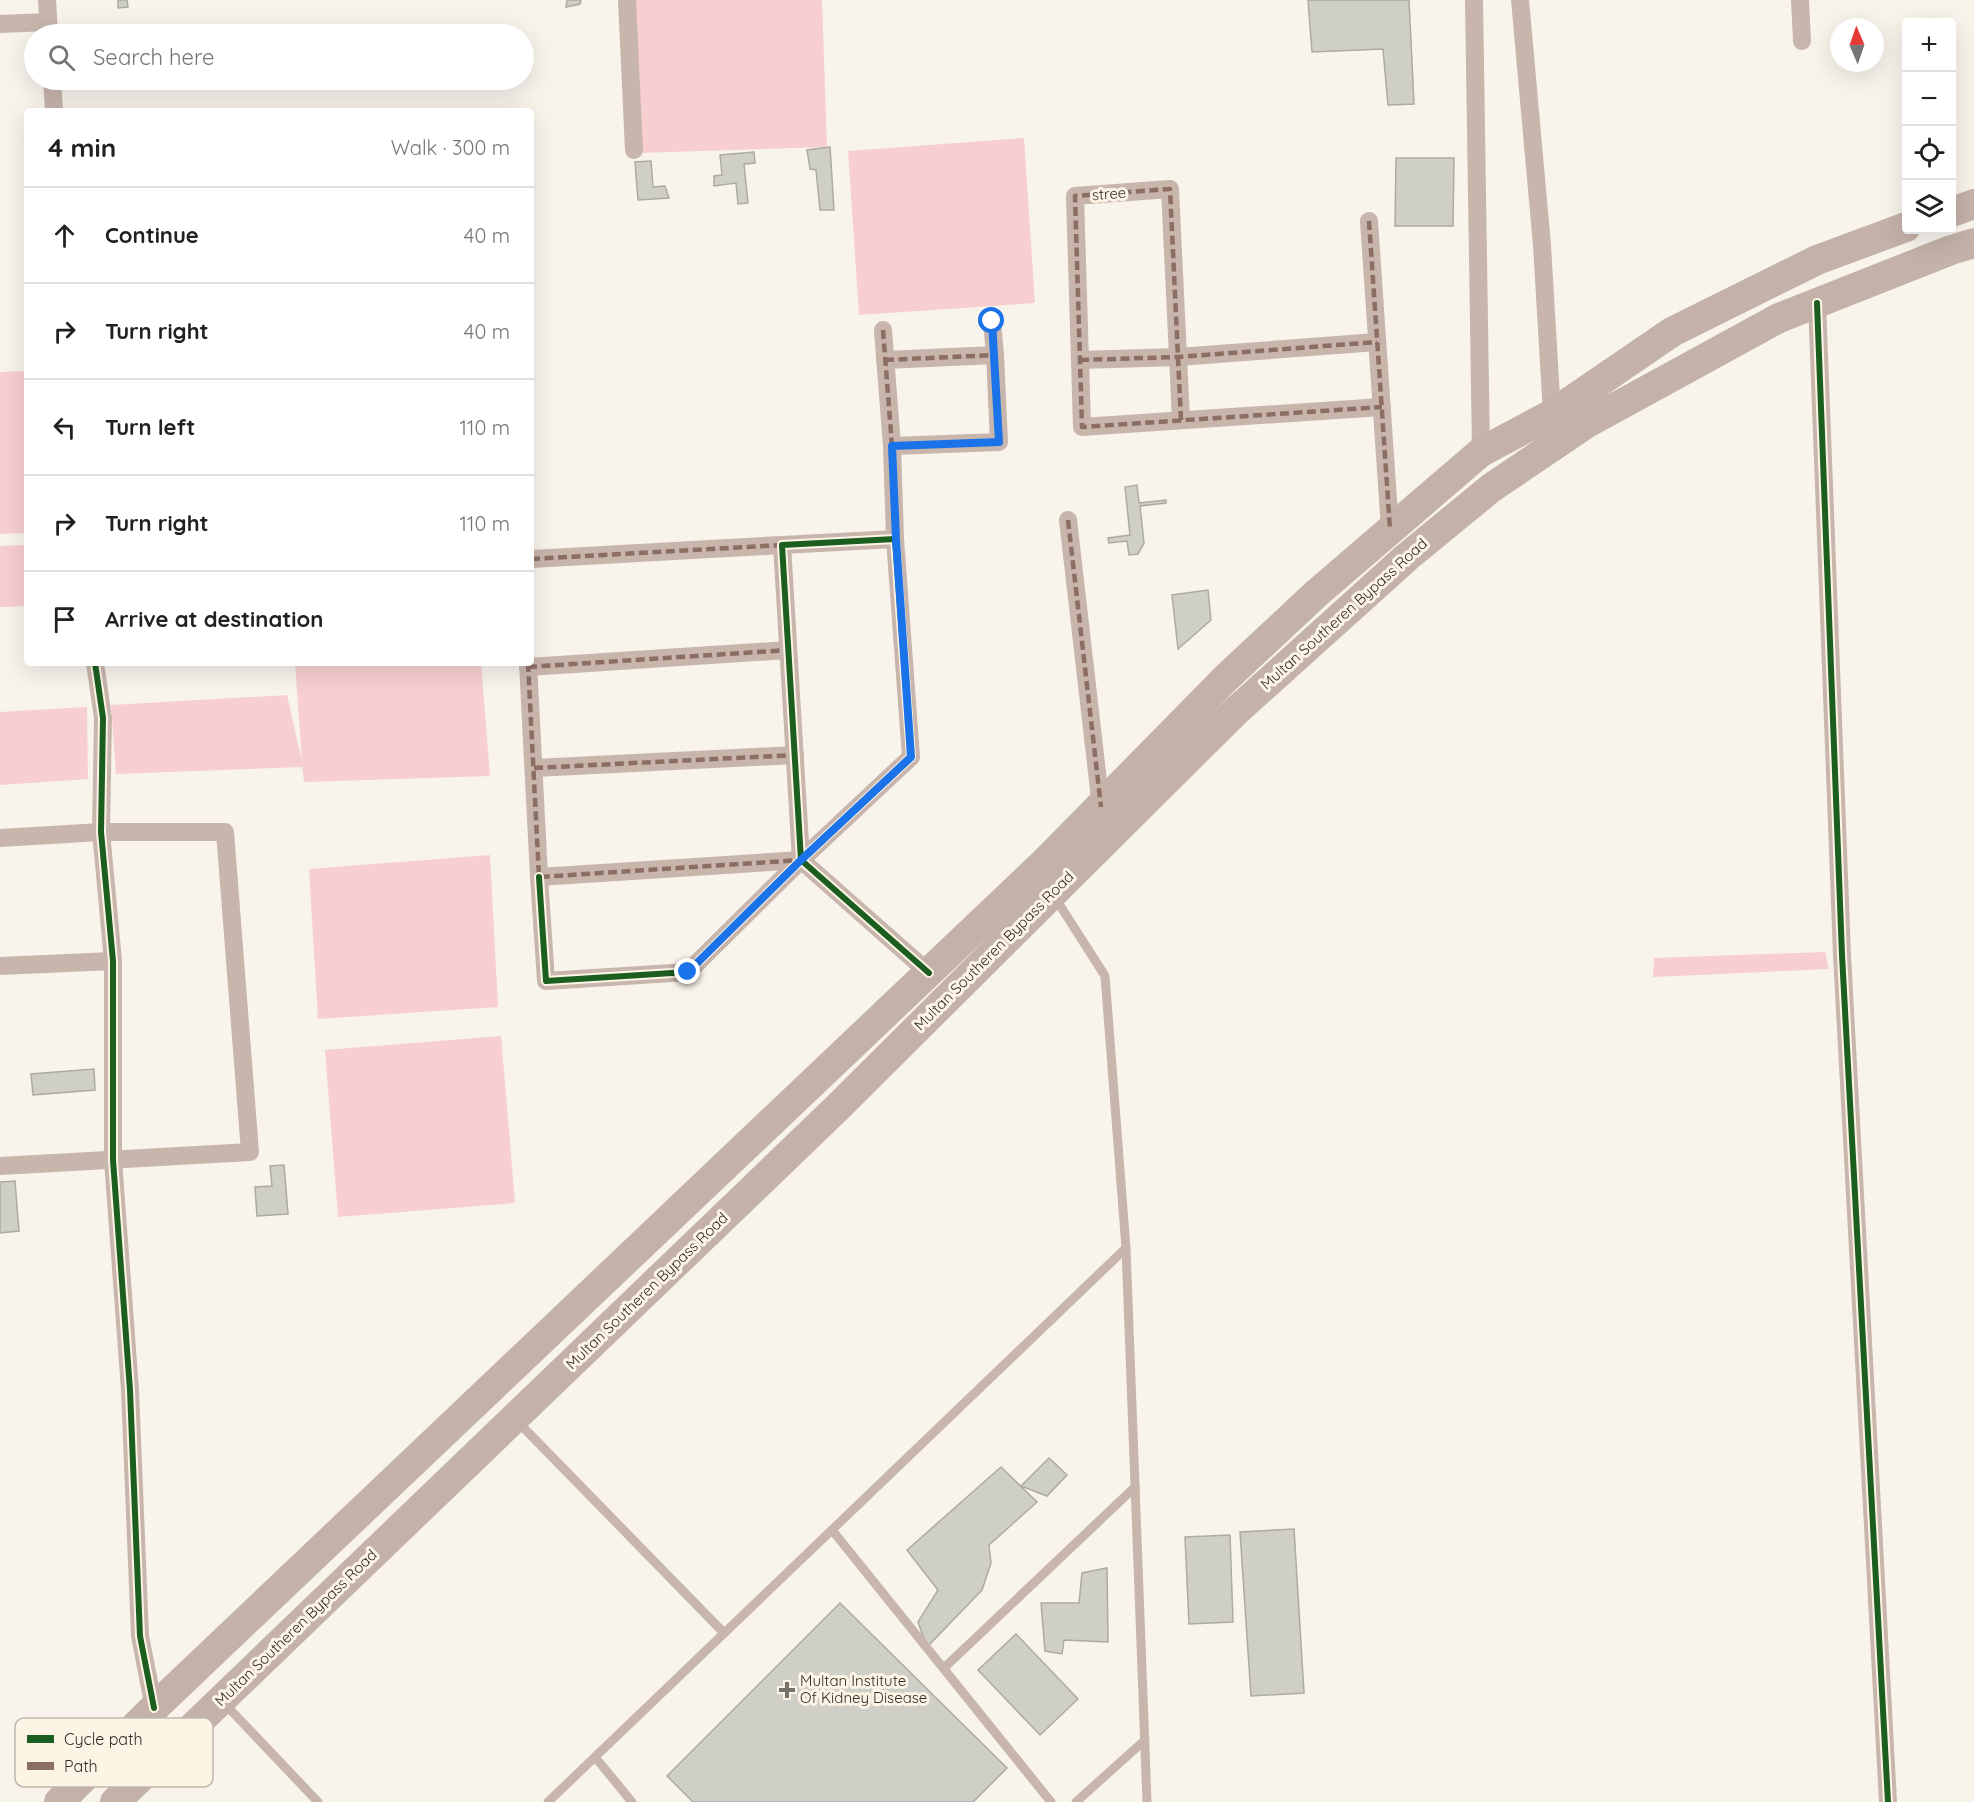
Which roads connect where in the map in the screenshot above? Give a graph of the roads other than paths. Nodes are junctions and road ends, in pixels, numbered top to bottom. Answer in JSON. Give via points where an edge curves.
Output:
{"nodes":[{"id":1,"x":47,"y":0,"type":"edge"},
{"id":2,"x":627,"y":0,"type":"edge"},
{"id":3,"x":1474,"y":0,"type":"edge"},
{"id":4,"x":1520,"y":0,"type":"edge"},
{"id":5,"x":1800,"y":0,"type":"edge"},
{"id":6,"x":0,"y":24,"type":"edge"},
{"id":7,"x":49,"y":24,"type":"edge"},
{"id":8,"x":24,"y":26,"type":"edge"},
{"id":9,"x":1802,"y":41,"type":"dead end"},
{"id":10,"x":53,"y":90,"type":"edge"},
{"id":11,"x":54,"y":108,"type":"edge"},
{"id":12,"x":634,"y":150,"type":"dead end"},
{"id":13,"x":1974,"y":204,"type":"edge"},
{"id":14,"x":1956,"y":211,"type":"edge"},
{"id":15,"x":1369,"y":220,"type":"dead end"},
{"id":16,"x":1902,"y":228,"type":"edge"},
{"id":17,"x":1974,"y":243,"type":"edge"},
{"id":18,"x":1816,"y":303,"type":"junction"},
{"id":19,"x":992,"y":321,"type":"dead end"},
{"id":20,"x":883,"y":330,"type":"dead end"},
{"id":21,"x":1377,"y":342,"type":"junction"},
{"id":22,"x":995,"y":355,"type":"junction"},
{"id":23,"x":1178,"y":357,"type":"junction"},
{"id":24,"x":885,"y":360,"type":"junction"},
{"id":25,"x":1080,"y":360,"type":"junction"},
{"id":26,"x":1382,"y":407,"type":"junction"},
{"id":27,"x":1552,"y":414,"type":"junction"},
{"id":28,"x":1181,"y":420,"type":"junction"},
{"id":29,"x":892,"y":446,"type":"junction"},
{"id":30,"x":1481,"y":452,"type":"junction"},
{"id":31,"x":1068,"y":520,"type":"dead end"},
{"id":32,"x":1390,"y":529,"type":"junction"},
{"id":33,"x":896,"y":539,"type":"junction"},
{"id":34,"x":782,"y":545,"type":"junction"},
{"id":35,"x":534,"y":560,"type":"edge"},
{"id":36,"x":788,"y":650,"type":"junction"},
{"id":37,"x":534,"y":665,"type":"edge"},
{"id":38,"x":95,"y":666,"type":"edge"},
{"id":39,"x":528,"y":666,"type":"edge"},
{"id":40,"x":795,"y":755,"type":"junction"},
{"id":41,"x":534,"y":768,"type":"junction"},
{"id":42,"x":1101,"y":807,"type":"junction"},
{"id":43,"x":101,"y":832,"type":"junction"},
{"id":44,"x":0,"y":838,"type":"edge"},
{"id":45,"x":801,"y":860,"type":"junction"},
{"id":46,"x":540,"y":877,"type":"junction"},
{"id":47,"x":1052,"y":894,"type":"junction"},
{"id":48,"x":113,"y":961,"type":"junction"},
{"id":49,"x":0,"y":966,"type":"edge"},
{"id":50,"x":929,"y":973,"type":"junction"},
{"id":51,"x":113,"y":1160,"type":"junction"},
{"id":52,"x":0,"y":1166,"type":"edge"},
{"id":53,"x":1126,"y":1248,"type":"junction"},
{"id":54,"x":514,"y":1418,"type":"junction"},
{"id":55,"x":1135,"y":1487,"type":"junction"},
{"id":56,"x":832,"y":1530,"type":"junction"},
{"id":57,"x":724,"y":1633,"type":"junction"},
{"id":58,"x":944,"y":1668,"type":"junction"},
{"id":59,"x":222,"y":1700,"type":"junction"},
{"id":60,"x":154,"y":1708,"type":"junction"},
{"id":61,"x":144,"y":1718,"type":"edge"},
{"id":62,"x":203,"y":1718,"type":"edge"},
{"id":63,"x":1145,"y":1740,"type":"junction"},
{"id":64,"x":595,"y":1758,"type":"junction"},
{"id":65,"x":74,"y":1787,"type":"edge"},
{"id":66,"x":131,"y":1787,"type":"edge"},
{"id":67,"x":59,"y":1802,"type":"edge"},
{"id":68,"x":115,"y":1802,"type":"edge"},
{"id":69,"x":318,"y":1802,"type":"edge"},
{"id":70,"x":548,"y":1802,"type":"edge"},
{"id":71,"x":632,"y":1802,"type":"edge"},
{"id":72,"x":1052,"y":1802,"type":"edge"},
{"id":73,"x":1076,"y":1802,"type":"edge"},
{"id":74,"x":1147,"y":1802,"type":"edge"},
{"id":75,"x":1888,"y":1802,"type":"edge"}],
"edges":[{"from":1,"to":7,"type":"street"},
{"from":2,"to":12,"type":"street"},
{"from":3,"to":30,"type":"street"},
{"from":4,"to":27,"type":"street","via":[[1542,245]]},
{"from":5,"to":9,"type":"street"},
{"from":6,"to":8,"type":"street"},
{"from":10,"to":11,"type":"street"},
{"from":13,"to":14,"type":"highway"},
{"from":15,"to":21,"type":"street"},
{"from":16,"to":27,"type":"highway","name":"Multan Southeren Bypass Road","via":[[1817,260],[1672,333]]},
{"from":17,"to":18,"type":"highway","name":"Multan Southeren Bypass Road"},
{"from":18,"to":47,"type":"highway","name":"Multan Southeren Bypass Road","via":[[1779,318],[1587,423],[1491,488],[1407,557],[1235,712]]},
{"from":18,"to":75,"type":"street","via":[[1842,955]]},
{"from":19,"to":22,"type":"street"},
{"from":20,"to":24,"type":"street"},
{"from":21,"to":23,"type":"street"},
{"from":21,"to":26,"type":"street"},
{"from":22,"to":24,"type":"street"},
{"from":22,"to":29,"type":"street","via":[[999,442]]},
{"from":23,"to":25,"type":"street"},
{"from":23,"to":25,"type":"street","name":"stree","via":[[1170,189],[1075,196]]},
{"from":23,"to":28,"type":"street","name":"stree"},
{"from":24,"to":29,"type":"street"},
{"from":25,"to":28,"type":"street","name":"stree","via":[[1082,427]]},
{"from":26,"to":28,"type":"street","name":"stree"},
{"from":26,"to":32,"type":"street"},
{"from":27,"to":30,"type":"highway","name":"Multan Southeren Bypass Road"},
{"from":29,"to":33,"type":"street"},
{"from":30,"to":32,"type":"highway","name":"Multan Southeren Bypass Road"},
{"from":31,"to":42,"type":"street"},
{"from":32,"to":42,"type":"highway","name":"Multan Southeren Bypass Road","via":[[1226,678]]},
{"from":33,"to":34,"type":"street"},
{"from":33,"to":45,"type":"street","via":[[911,757]]},
{"from":34,"to":35,"type":"street"},
{"from":34,"to":36,"type":"street"},
{"from":36,"to":37,"type":"street"},
{"from":36,"to":40,"type":"street"},
{"from":38,"to":43,"type":"street","via":[[103,717]]},
{"from":39,"to":41,"type":"street"},
{"from":40,"to":41,"type":"street"},
{"from":40,"to":45,"type":"street"},
{"from":41,"to":46,"type":"street"},
{"from":42,"to":50,"type":"highway","name":"Multan Southeren Bypass Road"},
{"from":43,"to":44,"type":"street"},
{"from":43,"to":48,"type":"street"},
{"from":43,"to":51,"type":"street","via":[[225,832],[250,1152]]},
{"from":45,"to":46,"type":"street"},
{"from":45,"to":46,"type":"street","via":[[688,972],[546,981]]},
{"from":45,"to":50,"type":"street"},
{"from":47,"to":53,"type":"lane","via":[[1105,976]]},
{"from":47,"to":54,"type":"highway","name":"Multan Southeren Bypass Road","via":[[836,1109]]},
{"from":48,"to":49,"type":"street"},
{"from":48,"to":51,"type":"street"},
{"from":50,"to":60,"type":"highway","name":"Multan Southeren Bypass Road"},
{"from":51,"to":52,"type":"street"},
{"from":51,"to":60,"type":"street","via":[[130,1390],[140,1636]]},
{"from":53,"to":55,"type":"lane"},
{"from":53,"to":56,"type":"lane"},
{"from":54,"to":57,"type":"lane"},
{"from":54,"to":59,"type":"highway","name":"Multan Southeren Bypass Road"},
{"from":55,"to":58,"type":"lane"},
{"from":55,"to":63,"type":"lane"},
{"from":56,"to":57,"type":"lane"},
{"from":56,"to":58,"type":"lane"},
{"from":57,"to":64,"type":"lane"},
{"from":58,"to":72,"type":"lane"},
{"from":59,"to":62,"type":"highway","name":"Multan Southeren Bypass Road"},
{"from":59,"to":69,"type":"lane"},
{"from":60,"to":61,"type":"highway","name":"Multan Southeren Bypass Road"},
{"from":63,"to":73,"type":"lane"},
{"from":63,"to":74,"type":"lane"},
{"from":64,"to":70,"type":"lane"},
{"from":64,"to":71,"type":"lane"},
{"from":65,"to":67,"type":"highway","name":"Multan Southeren Bypass Road"},
{"from":66,"to":68,"type":"highway","name":"Multan Southeren Bypass Road"}]}
